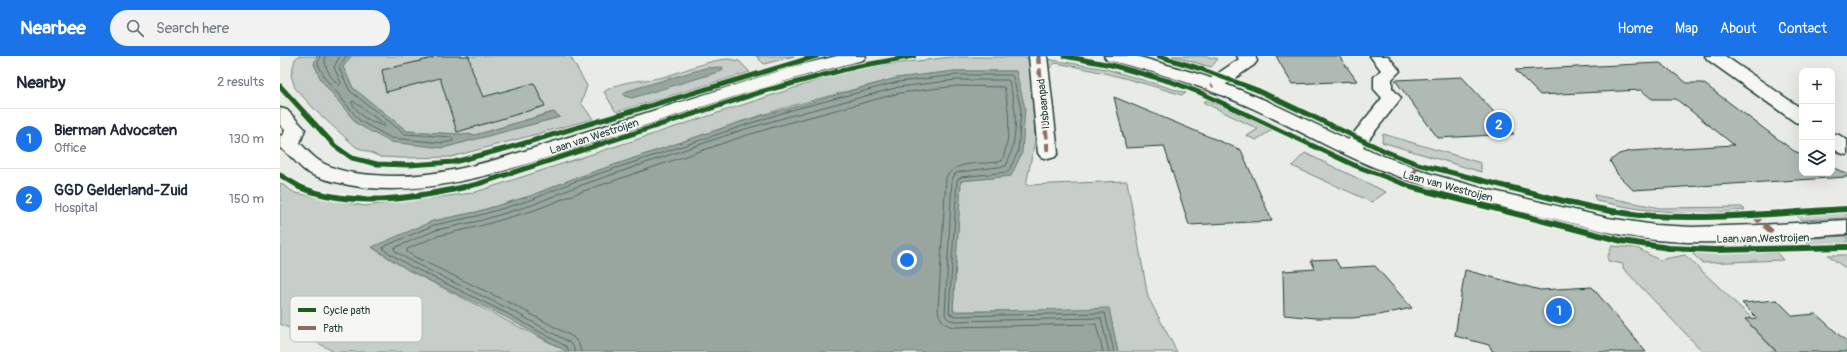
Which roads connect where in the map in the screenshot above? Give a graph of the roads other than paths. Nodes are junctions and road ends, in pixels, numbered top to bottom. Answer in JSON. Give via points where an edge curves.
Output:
{"nodes":[{"id":1,"x":857,"y":56,"type":"edge"},
{"id":2,"x":1038,"y":56,"type":"edge"},
{"id":3,"x":1113,"y":56,"type":"edge"},
{"id":4,"x":1246,"y":56,"type":"edge"},
{"id":5,"x":1379,"y":56,"type":"edge"},
{"id":6,"x":1714,"y":56,"type":"edge"},
{"id":7,"x":1213,"y":85,"type":"junction"},
{"id":8,"x":280,"y":114,"type":"edge"},
{"id":9,"x":1799,"y":116,"type":"edge"},
{"id":10,"x":1834,"y":140,"type":"edge"},
{"id":11,"x":285,"y":143,"type":"edge"},
{"id":12,"x":1351,"y":149,"type":"junction"},
{"id":13,"x":1847,"y":149,"type":"edge"},
{"id":14,"x":1048,"y":153,"type":"dead end"},
{"id":15,"x":1847,"y":227,"type":"edge"}],
"edges":[{"from":1,"to":11,"type":"street","name":"Laan van Westroijen","via":[[802,70],[509,162],[476,171],[423,180],[383,182],[344,177],[313,166]]},
{"from":2,"to":14,"type":"street","name":"IJsbaanpad"},
{"from":3,"to":7,"type":"street","name":"Laan van Westroijen"},
{"from":4,"to":7,"type":"street","via":[[1248,61]]},
{"from":5,"to":12,"type":"street","via":[[1391,71],[1383,77],[1383,89],[1392,98]]},
{"from":6,"to":9,"type":"street"},
{"from":7,"to":12,"type":"street","name":"Laan van Westroijen"},
{"from":8,"to":11,"type":"street","name":"Laan van Westroijen","via":[[295,129]]},
{"from":10,"to":13,"type":"street"},
{"from":12,"to":15,"type":"street","name":"Laan van Westroijen","via":[[1428,180],[1632,229],[1669,234]]}]}
